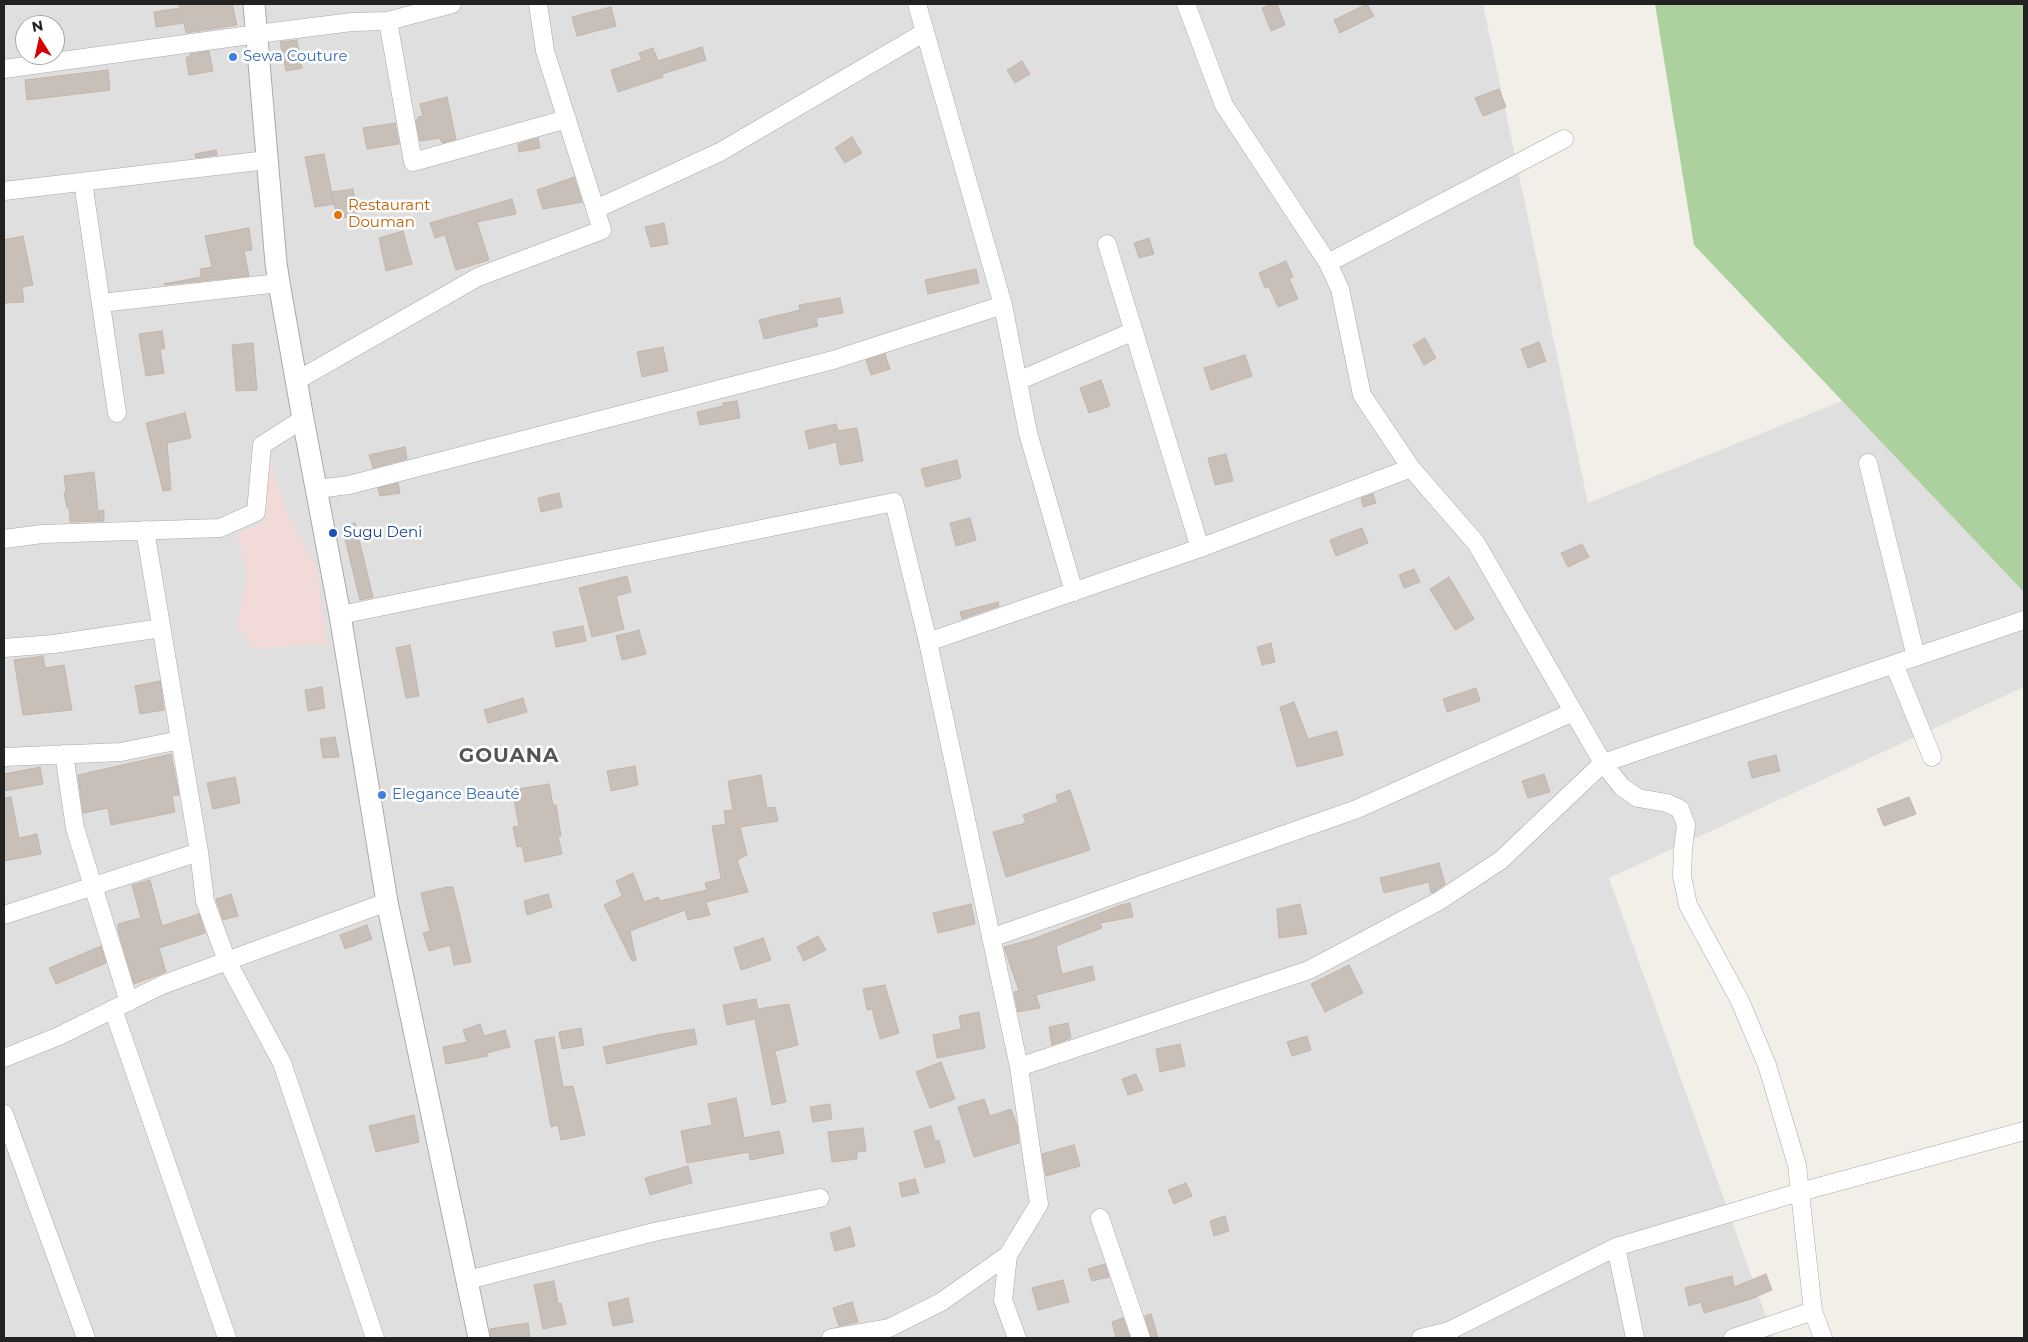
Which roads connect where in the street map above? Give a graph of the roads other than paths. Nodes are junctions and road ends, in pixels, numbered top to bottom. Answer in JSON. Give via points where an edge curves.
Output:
{"nodes":[{"id":1,"x":254,"y":4,"type":"edge"},
{"id":2,"x":452,"y":4,"type":"edge"},
{"id":3,"x":538,"y":4,"type":"edge"},
{"id":4,"x":917,"y":4,"type":"edge"},
{"id":5,"x":1186,"y":4,"type":"edge"},
{"id":6,"x":388,"y":21,"type":"junction"},
{"id":7,"x":925,"y":32,"type":"junction"},
{"id":8,"x":257,"y":34,"type":"junction"},
{"id":9,"x":4,"y":69,"type":"edge"},
{"id":10,"x":567,"y":119,"type":"junction"},
{"id":11,"x":1564,"y":139,"type":"dead end"},
{"id":12,"x":267,"y":160,"type":"junction"},
{"id":13,"x":83,"y":182,"type":"junction"},
{"id":14,"x":4,"y":191,"type":"edge"},
{"id":15,"x":596,"y":209,"type":"junction"},
{"id":16,"x":1107,"y":244,"type":"dead end"},
{"id":17,"x":1328,"y":263,"type":"junction"},
{"id":18,"x":279,"y":284,"type":"junction"},
{"id":19,"x":101,"y":303,"type":"junction"},
{"id":20,"x":1003,"y":305,"type":"junction"},
{"id":21,"x":1134,"y":331,"type":"junction"},
{"id":22,"x":296,"y":381,"type":"junction"},
{"id":23,"x":1018,"y":381,"type":"junction"},
{"id":24,"x":117,"y":412,"type":"dead end"},
{"id":25,"x":302,"y":419,"type":"junction"},
{"id":26,"x":1868,"y":463,"type":"dead end"},
{"id":27,"x":1412,"y":468,"type":"junction"},
{"id":28,"x":317,"y":489,"type":"junction"},
{"id":29,"x":145,"y":530,"type":"junction"},
{"id":30,"x":4,"y":540,"type":"edge"},
{"id":31,"x":1200,"y":548,"type":"junction"},
{"id":32,"x":1074,"y":592,"type":"junction"},
{"id":33,"x":340,"y":615,"type":"junction"},
{"id":34,"x":2024,"y":620,"type":"edge"},
{"id":35,"x":162,"y":628,"type":"junction"},
{"id":36,"x":928,"y":642,"type":"junction"},
{"id":37,"x":4,"y":648,"type":"edge"},
{"id":38,"x":1916,"y":657,"type":"junction"},
{"id":39,"x":1894,"y":664,"type":"junction"},
{"id":40,"x":1573,"y":712,"type":"junction"},
{"id":41,"x":180,"y":740,"type":"junction"},
{"id":42,"x":64,"y":754,"type":"junction"},
{"id":43,"x":4,"y":757,"type":"edge"},
{"id":44,"x":1932,"y":757,"type":"dead end"},
{"id":45,"x":1603,"y":763,"type":"junction"},
{"id":46,"x":199,"y":852,"type":"junction"},
{"id":47,"x":93,"y":886,"type":"junction"},
{"id":48,"x":387,"y":902,"type":"junction"},
{"id":49,"x":4,"y":915,"type":"edge"},
{"id":50,"x":991,"y":938,"type":"junction"},
{"id":51,"x":227,"y":961,"type":"junction"},
{"id":52,"x":121,"y":1006,"type":"junction"},
{"id":53,"x":4,"y":1058,"type":"edge"},
{"id":54,"x":1019,"y":1067,"type":"junction"},
{"id":55,"x":4,"y":1114,"type":"edge"},
{"id":56,"x":2024,"y":1131,"type":"edge"},
{"id":57,"x":1800,"y":1192,"type":"junction"},
{"id":58,"x":820,"y":1198,"type":"dead end"},
{"id":59,"x":1100,"y":1218,"type":"dead end"},
{"id":60,"x":1616,"y":1247,"type":"junction"},
{"id":61,"x":1008,"y":1255,"type":"junction"},
{"id":62,"x":468,"y":1280,"type":"junction"},
{"id":63,"x":1813,"y":1311,"type":"junction"},
{"id":64,"x":86,"y":1338,"type":"edge"},
{"id":65,"x":227,"y":1338,"type":"edge"},
{"id":66,"x":375,"y":1338,"type":"edge"},
{"id":67,"x":479,"y":1338,"type":"edge"},
{"id":68,"x":831,"y":1338,"type":"edge"},
{"id":69,"x":1017,"y":1338,"type":"edge"},
{"id":70,"x":1141,"y":1338,"type":"edge"},
{"id":71,"x":1421,"y":1338,"type":"edge"},
{"id":72,"x":1635,"y":1338,"type":"edge"},
{"id":73,"x":1734,"y":1338,"type":"edge"},
{"id":74,"x":1823,"y":1338,"type":"edge"}],
"edges":[{"from":1,"to":8,"type":"street"},
{"from":2,"to":6,"type":"street"},
{"from":3,"to":10,"type":"street","via":[[545,51]]},
{"from":4,"to":7,"type":"street"},
{"from":5,"to":17,"type":"street","via":[[1224,105]]},
{"from":6,"to":8,"type":"street","via":[[352,22]]},
{"from":6,"to":10,"type":"street","via":[[413,162]]},
{"from":7,"to":15,"type":"street","via":[[720,152]]},
{"from":7,"to":20,"type":"street"},
{"from":8,"to":9,"type":"street"},
{"from":8,"to":12,"type":"street"},
{"from":10,"to":15,"type":"street"},
{"from":11,"to":17,"type":"street"},
{"from":12,"to":13,"type":"street"},
{"from":12,"to":18,"type":"street"},
{"from":13,"to":14,"type":"street"},
{"from":13,"to":19,"type":"street"},
{"from":15,"to":22,"type":"street","via":[[602,230],[478,277]]},
{"from":16,"to":21,"type":"street"},
{"from":17,"to":27,"type":"street","via":[[1340,289],[1362,395]]},
{"from":18,"to":19,"type":"street"},
{"from":18,"to":22,"type":"street"},
{"from":19,"to":24,"type":"street"},
{"from":20,"to":23,"type":"street"},
{"from":20,"to":28,"type":"street","via":[[832,360],[349,485]]},
{"from":21,"to":23,"type":"street"},
{"from":21,"to":31,"type":"street"},
{"from":22,"to":25,"type":"street"},
{"from":23,"to":32,"type":"street","via":[[1028,434]]},
{"from":25,"to":28,"type":"street"},
{"from":25,"to":29,"type":"street","via":[[262,444],[256,512],[220,528]]},
{"from":26,"to":38,"type":"street"},
{"from":27,"to":31,"type":"street"},
{"from":27,"to":40,"type":"street","via":[[1476,543]]},
{"from":28,"to":33,"type":"street"},
{"from":29,"to":30,"type":"street","via":[[42,534]]},
{"from":29,"to":35,"type":"street"},
{"from":31,"to":32,"type":"street"},
{"from":32,"to":36,"type":"street"},
{"from":33,"to":36,"type":"street","via":[[894,502]]},
{"from":33,"to":48,"type":"street"},
{"from":34,"to":38,"type":"street"},
{"from":35,"to":37,"type":"street"},
{"from":35,"to":41,"type":"street"},
{"from":36,"to":50,"type":"street"},
{"from":38,"to":39,"type":"street"},
{"from":39,"to":44,"type":"street"},
{"from":39,"to":45,"type":"street"},
{"from":40,"to":45,"type":"street"},
{"from":40,"to":50,"type":"street","via":[[1358,809]]},
{"from":41,"to":42,"type":"street","via":[[121,752]]},
{"from":41,"to":46,"type":"street"},
{"from":42,"to":43,"type":"street"},
{"from":42,"to":47,"type":"street","via":[[75,828]]},
{"from":45,"to":54,"type":"street","via":[[1501,860],[1439,902],[1309,970]]},
{"from":45,"to":57,"type":"street","via":[[1622,787],[1638,798],[1668,803],[1680,809],[1686,825],[1682,876],[1688,905],[1740,1001],[1767,1065],[1797,1165]]},
{"from":46,"to":47,"type":"street"},
{"from":46,"to":51,"type":"street","via":[[205,901]]},
{"from":47,"to":49,"type":"street"},
{"from":47,"to":52,"type":"street"},
{"from":48,"to":51,"type":"street"},
{"from":48,"to":62,"type":"street"},
{"from":50,"to":54,"type":"street"},
{"from":51,"to":52,"type":"street","via":[[162,985]]},
{"from":51,"to":66,"type":"street","via":[[282,1063]]},
{"from":52,"to":53,"type":"street"},
{"from":52,"to":65,"type":"street"},
{"from":54,"to":61,"type":"street","via":[[1039,1204]]},
{"from":55,"to":64,"type":"street"},
{"from":56,"to":57,"type":"street"},
{"from":57,"to":60,"type":"street"},
{"from":57,"to":63,"type":"street"},
{"from":58,"to":62,"type":"street","via":[[654,1232]]},
{"from":59,"to":70,"type":"street"},
{"from":60,"to":71,"type":"street","via":[[1449,1331]]},
{"from":60,"to":72,"type":"street"},
{"from":61,"to":68,"type":"street","via":[[941,1302],[889,1328]]},
{"from":61,"to":69,"type":"street","via":[[1003,1300]]},
{"from":62,"to":67,"type":"street"},
{"from":63,"to":73,"type":"street"},
{"from":63,"to":74,"type":"street"}]}
